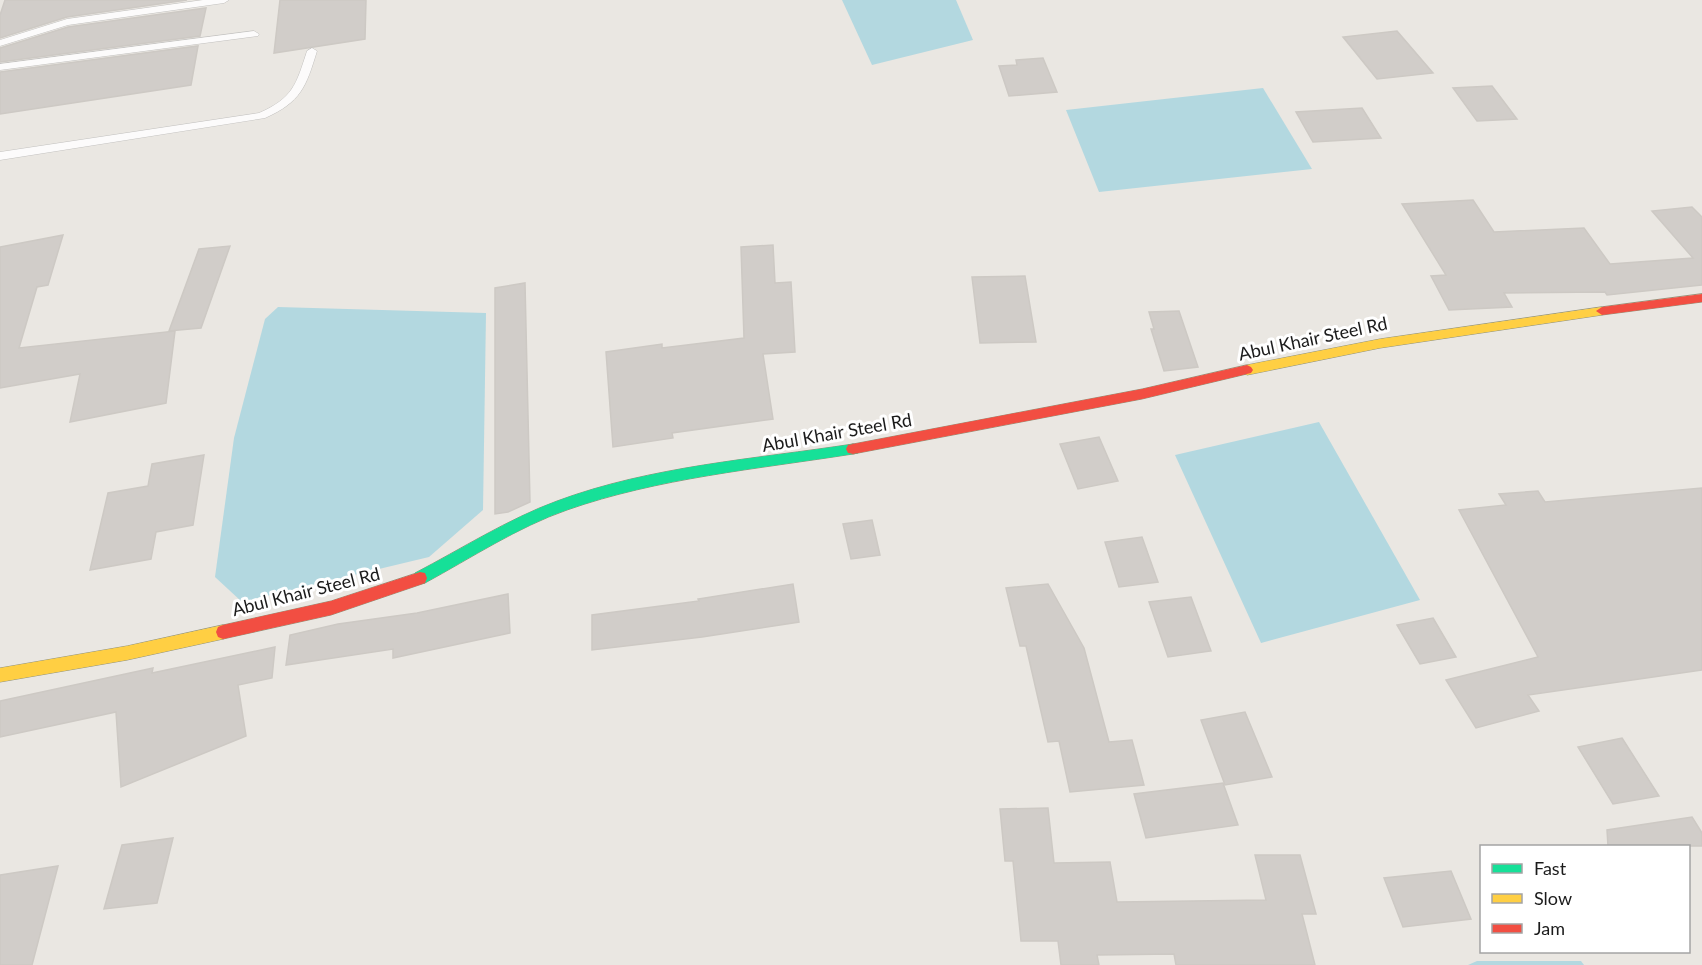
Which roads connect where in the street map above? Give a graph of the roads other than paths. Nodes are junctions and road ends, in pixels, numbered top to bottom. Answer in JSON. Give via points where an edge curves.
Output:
{"nodes":[{"id":1,"x":224,"y":0,"type":"edge"},
{"id":2,"x":254,"y":34,"type":"dead end"},
{"id":3,"x":0,"y":43,"type":"edge"},
{"id":4,"x":312,"y":51,"type":"dead end"},
{"id":5,"x":0,"y":68,"type":"edge"},
{"id":6,"x":0,"y":156,"type":"edge"},
{"id":7,"x":1702,"y":298,"type":"edge"},
{"id":8,"x":0,"y":675,"type":"edge"}],
"edges":[{"from":1,"to":3,"type":"lane","via":[[67,22]]},
{"from":2,"to":5,"type":"lane"},
{"from":4,"to":6,"type":"lane","via":[[297,96],[261,116]]},
{"from":7,"to":8,"type":"street","name":"Abul Khair Steel Rd","via":[[1328,351],[1142,394],[936,435],[652,480],[560,506],[427,576],[331,608],[127,653]]}]}
